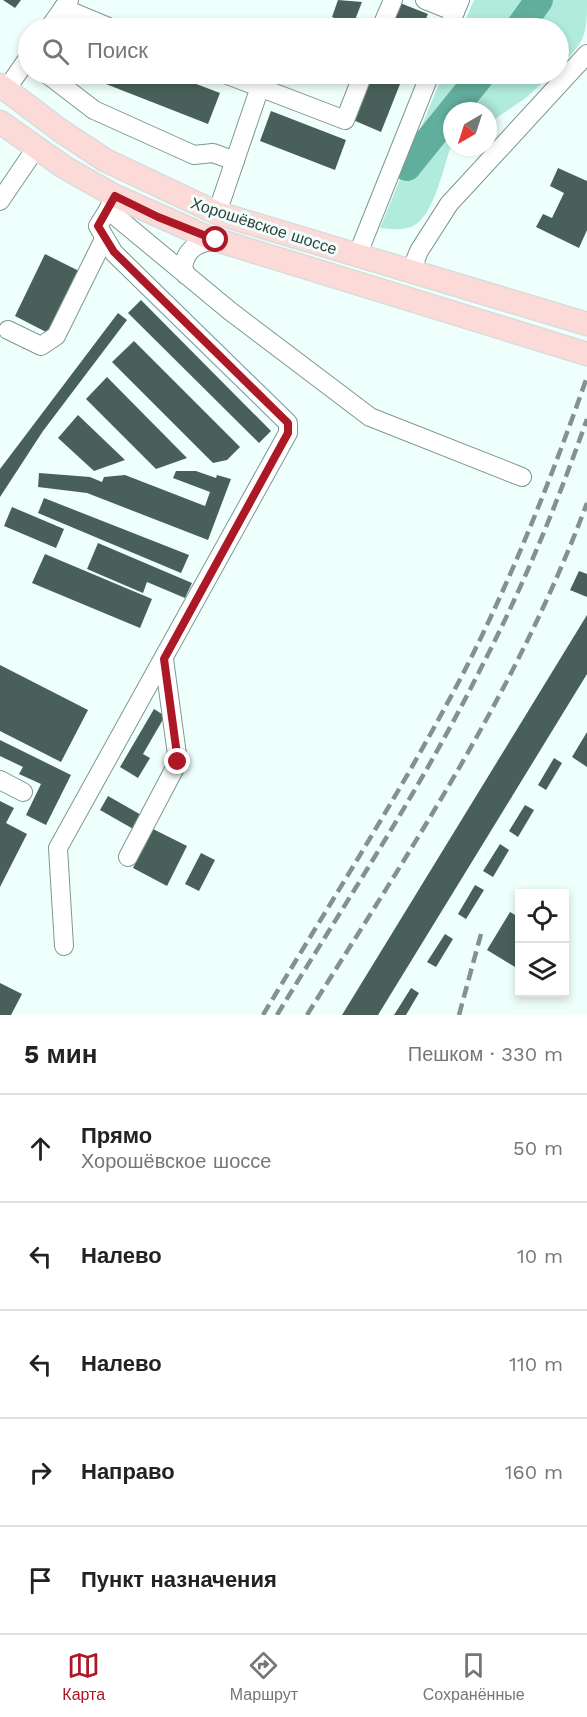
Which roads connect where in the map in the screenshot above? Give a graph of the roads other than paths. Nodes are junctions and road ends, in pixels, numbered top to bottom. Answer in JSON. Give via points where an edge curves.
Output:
{"nodes":[{"id":1,"x":393,"y":0,"type":"edge"},
{"id":2,"x":425,"y":0,"type":"edge"},
{"id":3,"x":66,"y":4,"type":"edge"},
{"id":4,"x":454,"y":13,"type":"edge"},
{"id":5,"x":56,"y":18,"type":"edge"},
{"id":6,"x":92,"y":18,"type":"edge"},
{"id":7,"x":385,"y":18,"type":"edge"},
{"id":8,"x":587,"y":54,"type":"edge"},
{"id":9,"x":18,"y":71,"type":"edge"},
{"id":10,"x":569,"y":74,"type":"edge"},
{"id":11,"x":60,"y":84,"type":"edge"},
{"id":12,"x":252,"y":84,"type":"edge"},
{"id":13,"x":359,"y":84,"type":"edge"},
{"id":14,"x":426,"y":84,"type":"edge"},
{"id":15,"x":559,"y":84,"type":"edge"},
{"id":16,"x":260,"y":87,"type":"junction"},
{"id":17,"x":3,"y":88,"type":"edge"},
{"id":18,"x":0,"y":122,"type":"edge"},
{"id":19,"x":36,"y":148,"type":"junction"},
{"id":20,"x":235,"y":161,"type":"junction"},
{"id":21,"x":0,"y":201,"type":"edge"},
{"id":22,"x":112,"y":203,"type":"junction"},
{"id":23,"x":217,"y":213,"type":"junction"},
{"id":24,"x":104,"y":239,"type":"junction"},
{"id":25,"x":216,"y":240,"type":"junction"},
{"id":26,"x":357,"y":256,"type":"junction"},
{"id":27,"x":411,"y":271,"type":"junction"},
{"id":28,"x":186,"y":275,"type":"junction"},
{"id":29,"x":587,"y":324,"type":"edge"},
{"id":30,"x":8,"y":330,"type":"dead end"},
{"id":31,"x":587,"y":354,"type":"edge"},
{"id":32,"x":522,"y":477,"type":"dead end"},
{"id":33,"x":164,"y":659,"type":"junction"},
{"id":34,"x":0,"y":780,"type":"edge"},
{"id":35,"x":23,"y":792,"type":"dead end"},
{"id":36,"x":128,"y":857,"type":"dead end"},
{"id":37,"x":64,"y":946,"type":"dead end"}],
"edges":[{"from":1,"to":7,"type":"lane"},
{"from":2,"to":4,"type":"lane"},
{"from":3,"to":5,"type":"lane"},
{"from":3,"to":6,"type":"lane"},
{"from":8,"to":10,"type":"lane"},
{"from":9,"to":17,"type":"lane"},
{"from":11,"to":20,"type":"lane","via":[[94,110],[194,154],[213,153]]},
{"from":12,"to":16,"type":"lane"},
{"from":13,"to":16,"type":"lane","via":[[345,120]]},
{"from":14,"to":26,"type":"lane"},
{"from":15,"to":27,"type":"lane","via":[[449,204]]},
{"from":16,"to":20,"type":"lane"},
{"from":17,"to":23,"type":"main road","name":"Хорошёвское шоссе","via":[[105,160]]},
{"from":18,"to":19,"type":"main road","name":"Хорошёвское шоссе"},
{"from":19,"to":21,"type":"lane"},
{"from":19,"to":22,"type":"main road","name":"Хорошёвское шоссе"},
{"from":20,"to":23,"type":"lane"},
{"from":22,"to":24,"type":"lane","via":[[98,226]]},
{"from":22,"to":25,"type":"main road","name":"Хорошёвское шоссе"},
{"from":22,"to":28,"type":"lane"},
{"from":23,"to":26,"type":"main road","name":"Хорошёвское шоссе"},
{"from":24,"to":30,"type":"lane","via":[[56,336],[41,346]]},
{"from":24,"to":33,"type":"lane","via":[[288,423],[288,433]]},
{"from":25,"to":28,"type":"lane","via":[[188,251],[183,266]]},
{"from":25,"to":31,"type":"main road","name":"Хорошёвское шоссе"},
{"from":26,"to":27,"type":"main road","name":"Хорошёвское шоссе"},
{"from":27,"to":29,"type":"main road","name":"Хорошёвское шоссе"},
{"from":28,"to":32,"type":"lane","via":[[370,417]]},
{"from":33,"to":36,"type":"lane","via":[[178,762]]},
{"from":33,"to":37,"type":"lane","via":[[58,848]]},
{"from":34,"to":35,"type":"lane"}]}
